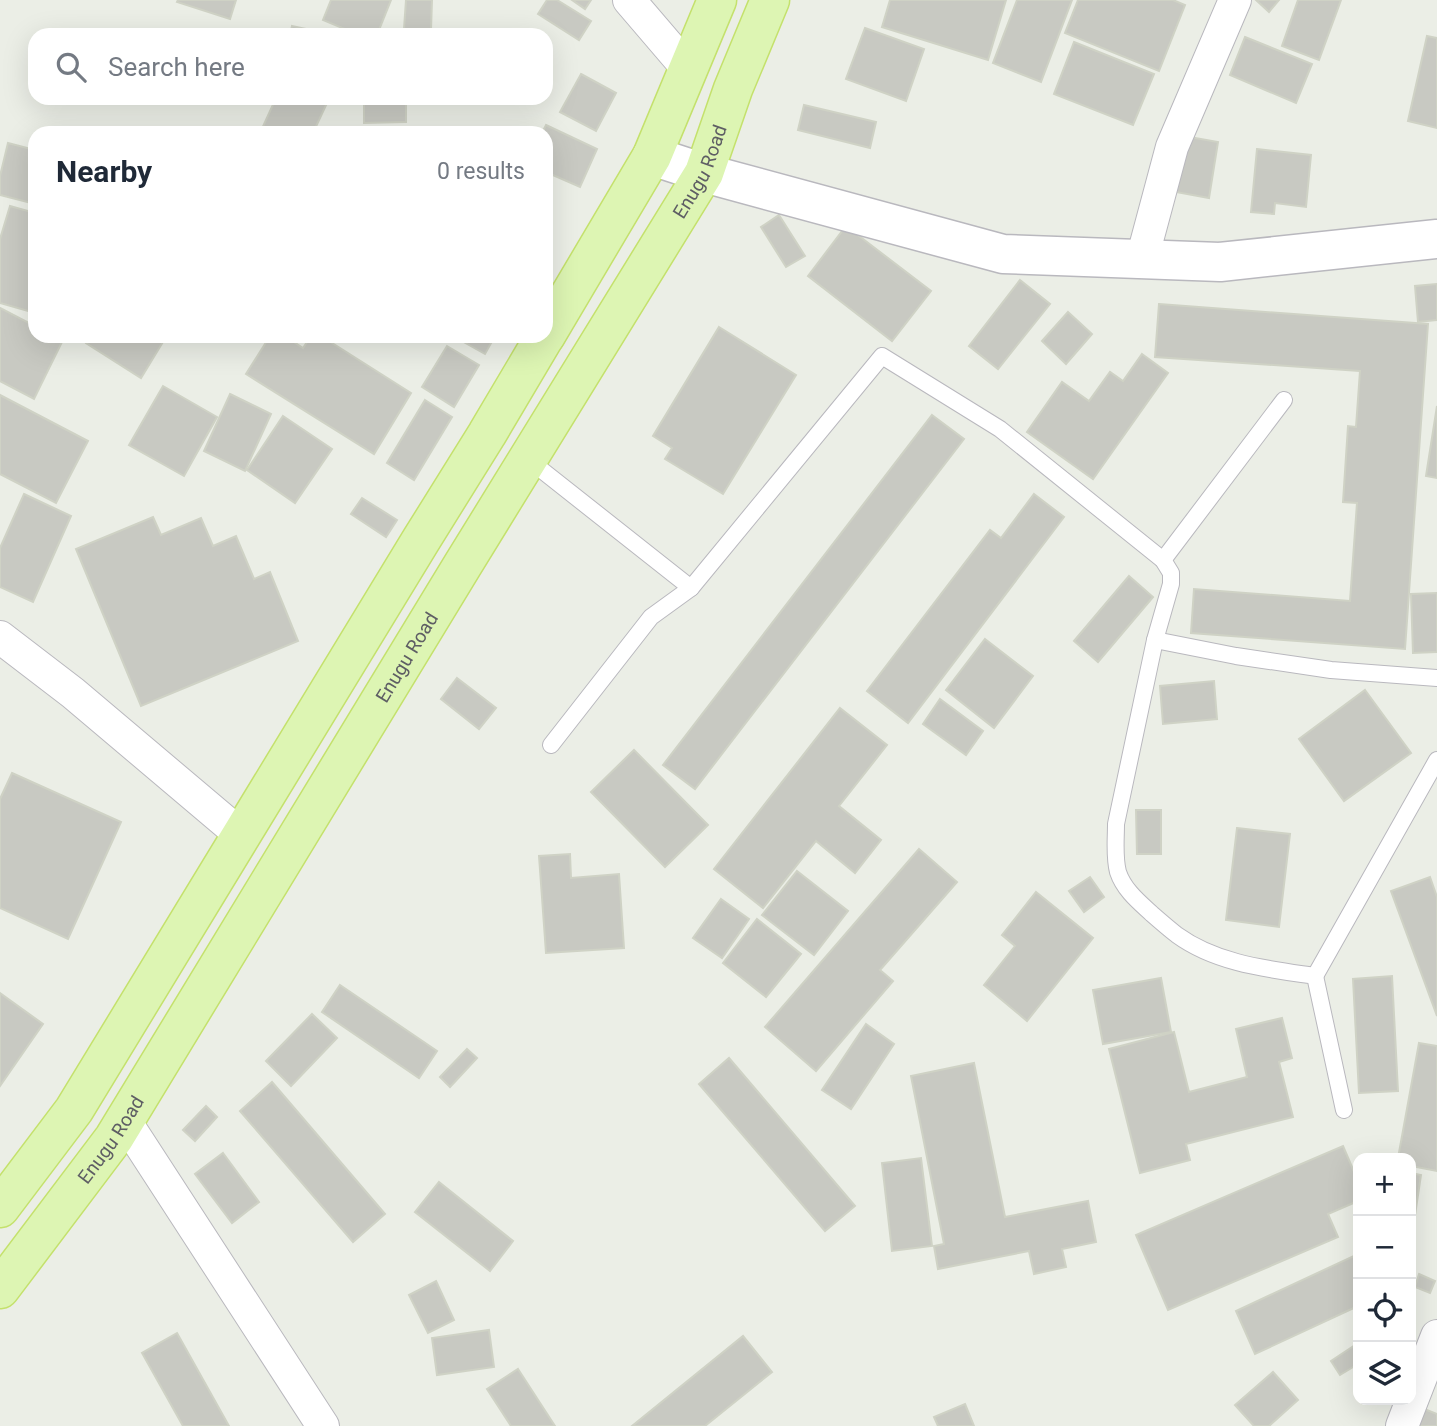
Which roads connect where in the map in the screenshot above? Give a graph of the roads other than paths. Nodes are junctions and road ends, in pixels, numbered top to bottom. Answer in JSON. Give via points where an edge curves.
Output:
{"nodes":[{"id":1,"x":629,"y":0,"type":"edge"},
{"id":2,"x":717,"y":0,"type":"edge"},
{"id":3,"x":770,"y":0,"type":"edge"},
{"id":4,"x":1235,"y":0,"type":"edge"},
{"id":5,"x":688,"y":69,"type":"junction"},
{"id":6,"x":652,"y":156,"type":"junction"},
{"id":7,"x":705,"y":173,"type":"junction"},
{"id":8,"x":1437,"y":239,"type":"edge"},
{"id":9,"x":1142,"y":259,"type":"junction"},
{"id":10,"x":553,"y":323,"type":"edge"},
{"id":11,"x":541,"y":343,"type":"edge"},
{"id":12,"x":1284,"y":400,"type":"dead end"},
{"id":13,"x":529,"y":460,"type":"junction"},
{"id":14,"x":1163,"y":560,"type":"junction"},
{"id":15,"x":691,"y":588,"type":"junction"},
{"id":16,"x":0,"y":637,"type":"edge"},
{"id":17,"x":1155,"y":639,"type":"junction"},
{"id":18,"x":1437,"y":678,"type":"edge"},
{"id":19,"x":551,"y":745,"type":"dead end"},
{"id":20,"x":1437,"y":760,"type":"edge"},
{"id":21,"x":241,"y":835,"type":"junction"},
{"id":22,"x":1315,"y":976,"type":"junction"},
{"id":23,"x":1345,"y":1110,"type":"dead end"},
{"id":24,"x":125,"y":1121,"type":"junction"},
{"id":25,"x":0,"y":1209,"type":"edge"},
{"id":26,"x":0,"y":1289,"type":"edge"},
{"id":27,"x":1437,"y":1336,"type":"edge"},
{"id":28,"x":324,"y":1426,"type":"edge"},
{"id":29,"x":1402,"y":1426,"type":"edge"}],
"edges":[{"from":1,"to":5,"type":"street"},
{"from":2,"to":5,"type":"main road"},
{"from":3,"to":7,"type":"main road","name":"Enugu Road"},
{"from":4,"to":9,"type":"street","via":[[1172,147]]},
{"from":5,"to":6,"type":"main road"},
{"from":6,"to":7,"type":"street"},
{"from":6,"to":10,"type":"main road"},
{"from":7,"to":9,"type":"street","via":[[1003,254]]},
{"from":7,"to":13,"type":"main road","name":"Enugu Road"},
{"from":8,"to":9,"type":"street","via":[[1220,262]]},
{"from":11,"to":21,"type":"main road"},
{"from":12,"to":14,"type":"lane"},
{"from":13,"to":15,"type":"lane"},
{"from":13,"to":24,"type":"main road","name":"Enugu Road"},
{"from":14,"to":15,"type":"lane","via":[[1000,429],[882,356]]},
{"from":14,"to":17,"type":"lane","via":[[1171,584]]},
{"from":15,"to":19,"type":"lane","via":[[651,617]]},
{"from":16,"to":21,"type":"street","via":[[74,693]]},
{"from":17,"to":18,"type":"lane","via":[[1331,670]]},
{"from":17,"to":22,"type":"lane","via":[[1116,824],[1115,851],[1122,881],[1140,904],[1178,936],[1210,952],[1248,966]]},
{"from":20,"to":22,"type":"lane"},
{"from":21,"to":25,"type":"main road","via":[[75,1110]]},
{"from":22,"to":23,"type":"lane"},
{"from":24,"to":26,"type":"main road","name":"Enugu Road"},
{"from":24,"to":28,"type":"street"},
{"from":27,"to":29,"type":"street"}]}
